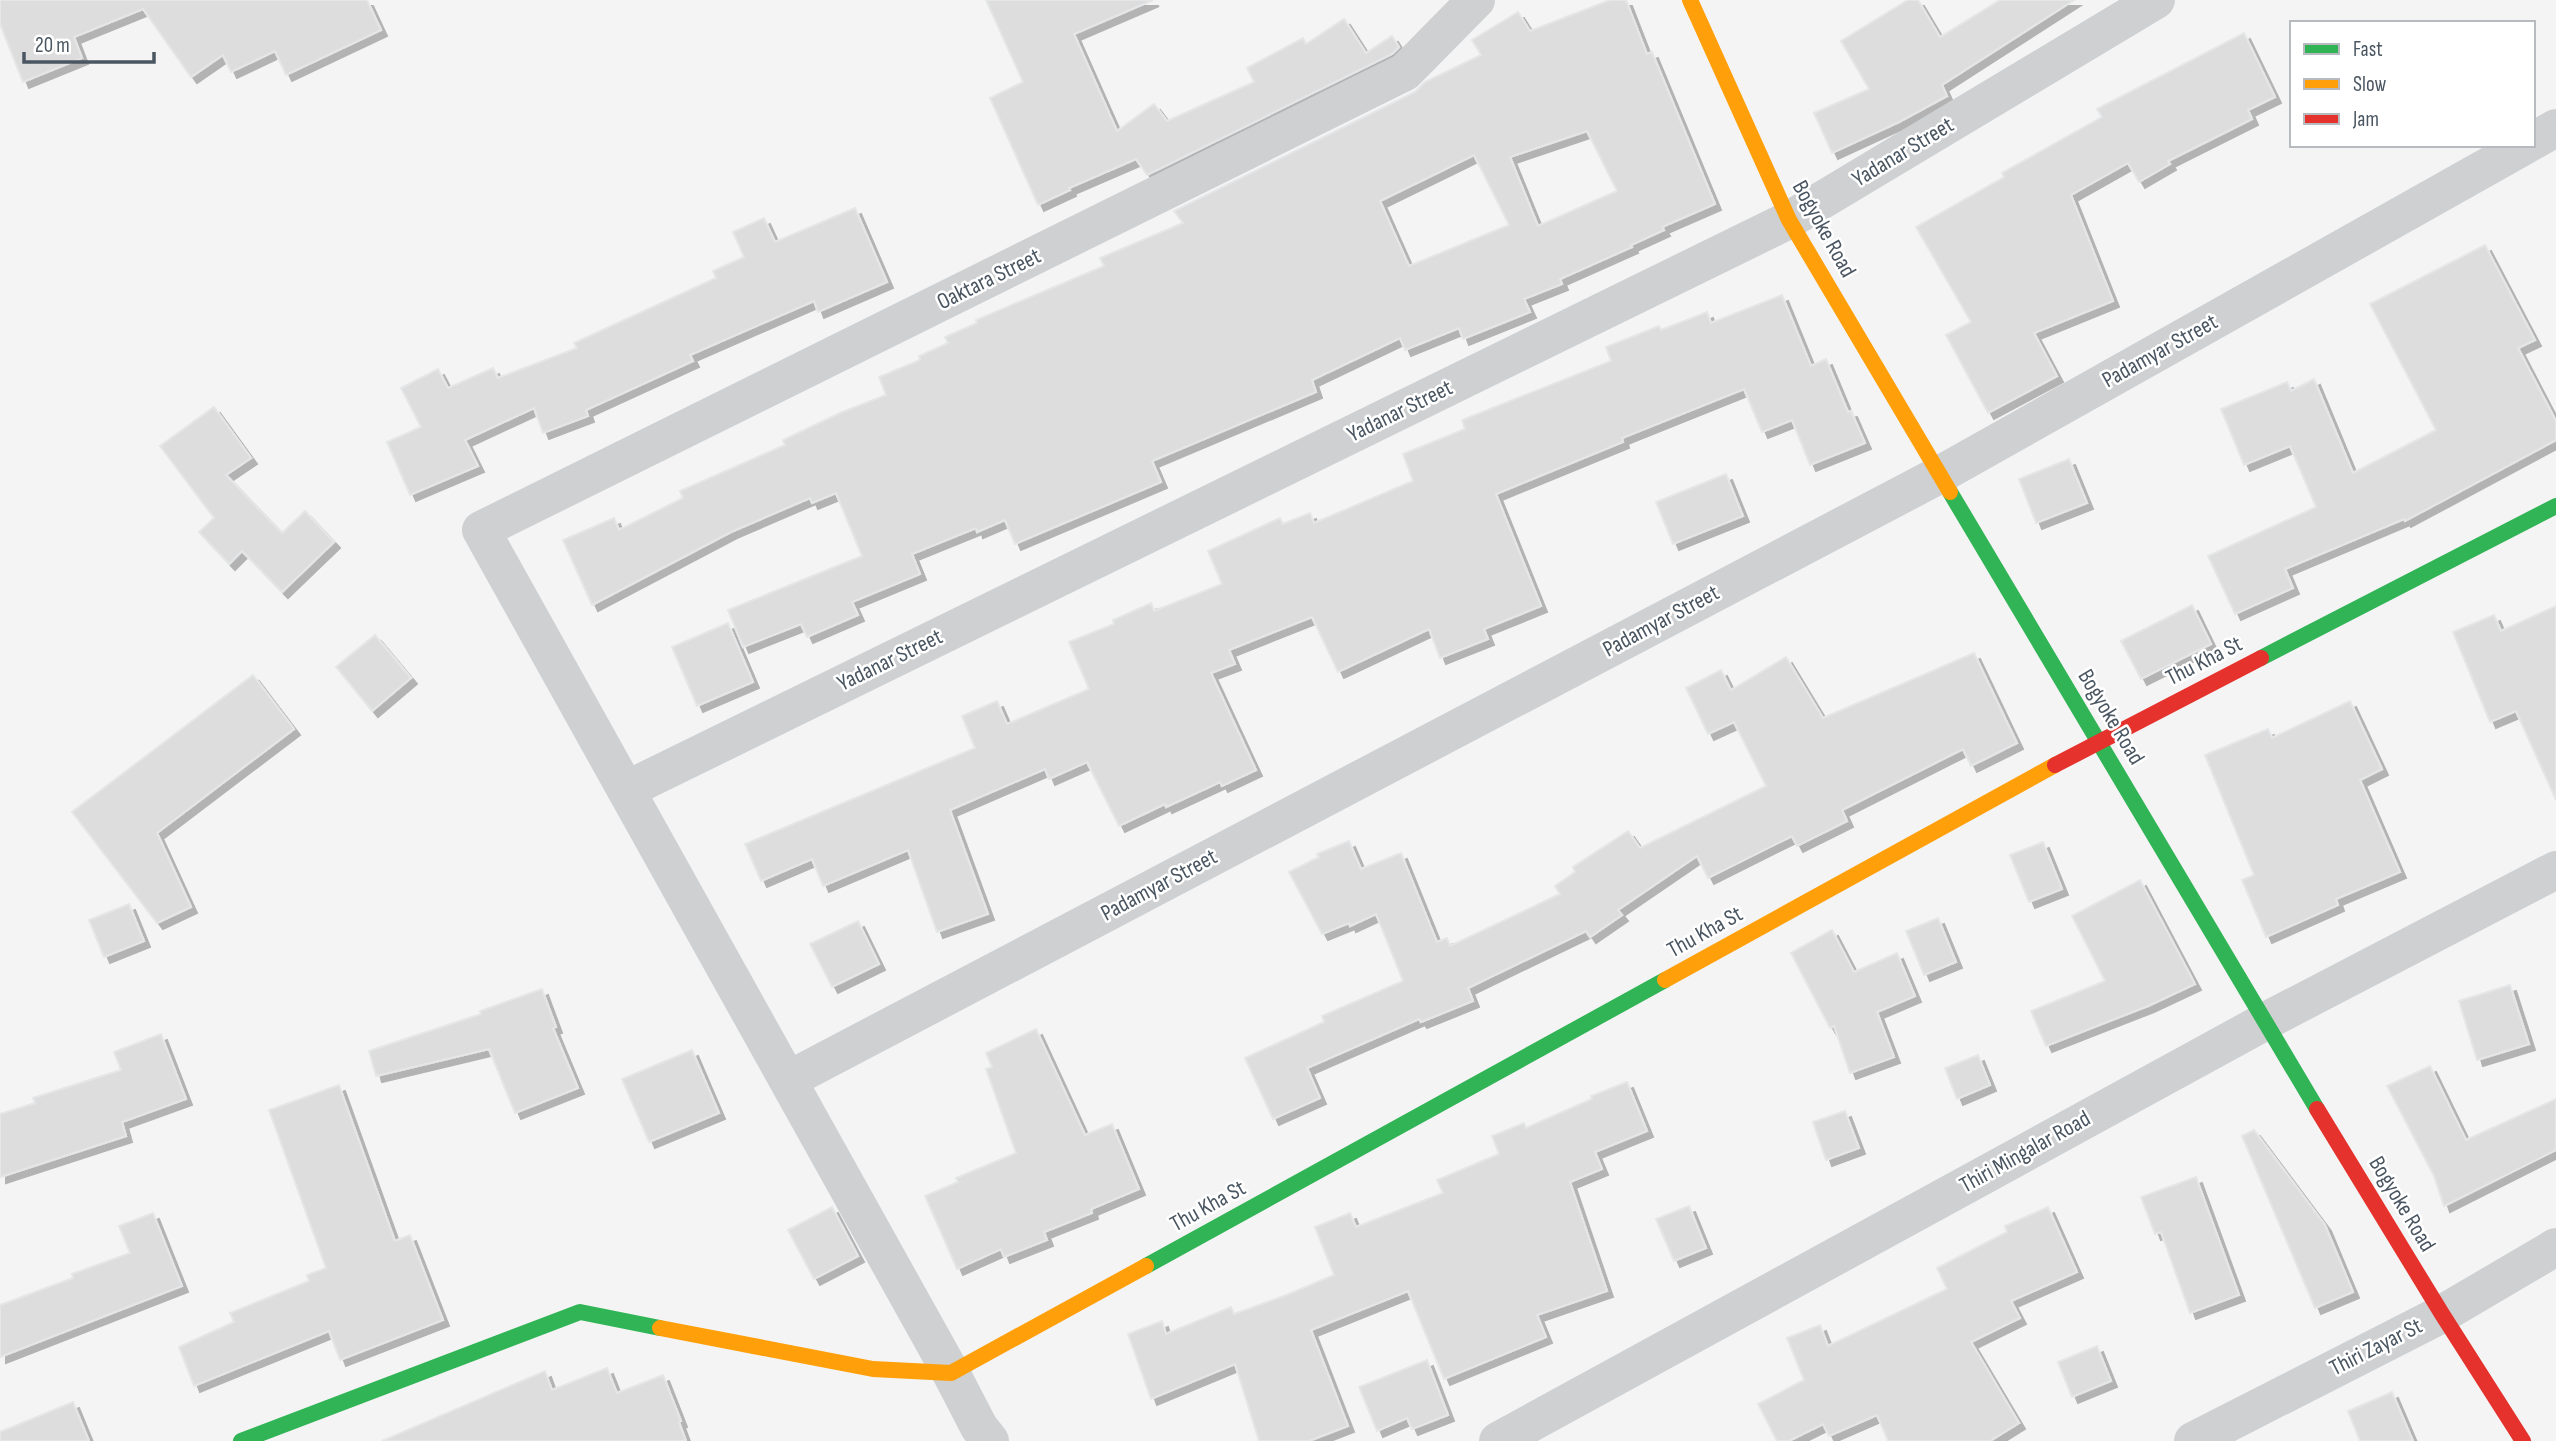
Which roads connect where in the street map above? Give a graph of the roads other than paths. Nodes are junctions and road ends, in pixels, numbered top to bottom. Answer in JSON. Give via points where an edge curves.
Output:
{"nodes":[{"id":1,"x":1476,"y":0,"type":"edge"},
{"id":2,"x":1690,"y":0,"type":"edge"},
{"id":3,"x":2156,"y":0,"type":"edge"},
{"id":4,"x":2556,"y":128,"type":"edge"},
{"id":5,"x":2535,"y":140,"type":"edge"},
{"id":6,"x":2522,"y":147,"type":"edge"},
{"id":7,"x":1789,"y":220,"type":"junction"},
{"id":8,"x":1941,"y":474,"type":"junction"},
{"id":9,"x":2556,"y":506,"type":"edge"},
{"id":10,"x":2099,"y":741,"type":"junction"},
{"id":11,"x":626,"y":790,"type":"junction"},
{"id":12,"x":2556,"y":870,"type":"edge"},
{"id":13,"x":2264,"y":1021,"type":"junction"},
{"id":14,"x":788,"y":1080,"type":"junction"},
{"id":15,"x":2556,"y":1247,"type":"edge"},
{"id":16,"x":2442,"y":1314,"type":"junction"},
{"id":17,"x":951,"y":1373,"type":"junction"},
{"id":18,"x":241,"y":1441,"type":"edge"},
{"id":19,"x":990,"y":1441,"type":"edge"},
{"id":20,"x":1498,"y":1441,"type":"edge"},
{"id":21,"x":2193,"y":1441,"type":"edge"},
{"id":22,"x":2524,"y":1441,"type":"edge"}],
"edges":[{"from":1,"to":11,"type":"street","name":"Oaktara Street","via":[[1405,72],[481,530]]},
{"from":2,"to":7,"type":"street","name":"Bogyoke Road"},
{"from":3,"to":7,"type":"street","name":"Yadanar Street"},
{"from":4,"to":5,"type":"street"},
{"from":6,"to":8,"type":"street","name":"Padamyar Street"},
{"from":7,"to":8,"type":"street","name":"Bogyoke Road"},
{"from":7,"to":11,"type":"street","name":"Yadanar Street"},
{"from":8,"to":10,"type":"street","name":"Bogyoke Road"},
{"from":8,"to":14,"type":"street","name":"Padamyar Street"},
{"from":9,"to":10,"type":"street","name":"Thu Kha St"},
{"from":10,"to":13,"type":"street","name":"Bogyoke Road"},
{"from":10,"to":17,"type":"street","name":"Thu Kha St"},
{"from":11,"to":14,"type":"street"},
{"from":12,"to":13,"type":"street","name":"Thiri Mingalar Road"},
{"from":13,"to":16,"type":"street","name":"Bogyoke Road"},
{"from":13,"to":20,"type":"street","name":"Thiri Mingalar Road"},
{"from":14,"to":17,"type":"street"},
{"from":15,"to":16,"type":"street","name":"Thiri Zayar St"},
{"from":16,"to":21,"type":"street","name":"Thiri Zayar St"},
{"from":16,"to":22,"type":"street","name":"Bogyoke Road"},
{"from":17,"to":18,"type":"street","via":[[873,1369],[580,1312]]},
{"from":17,"to":19,"type":"street"}]}
